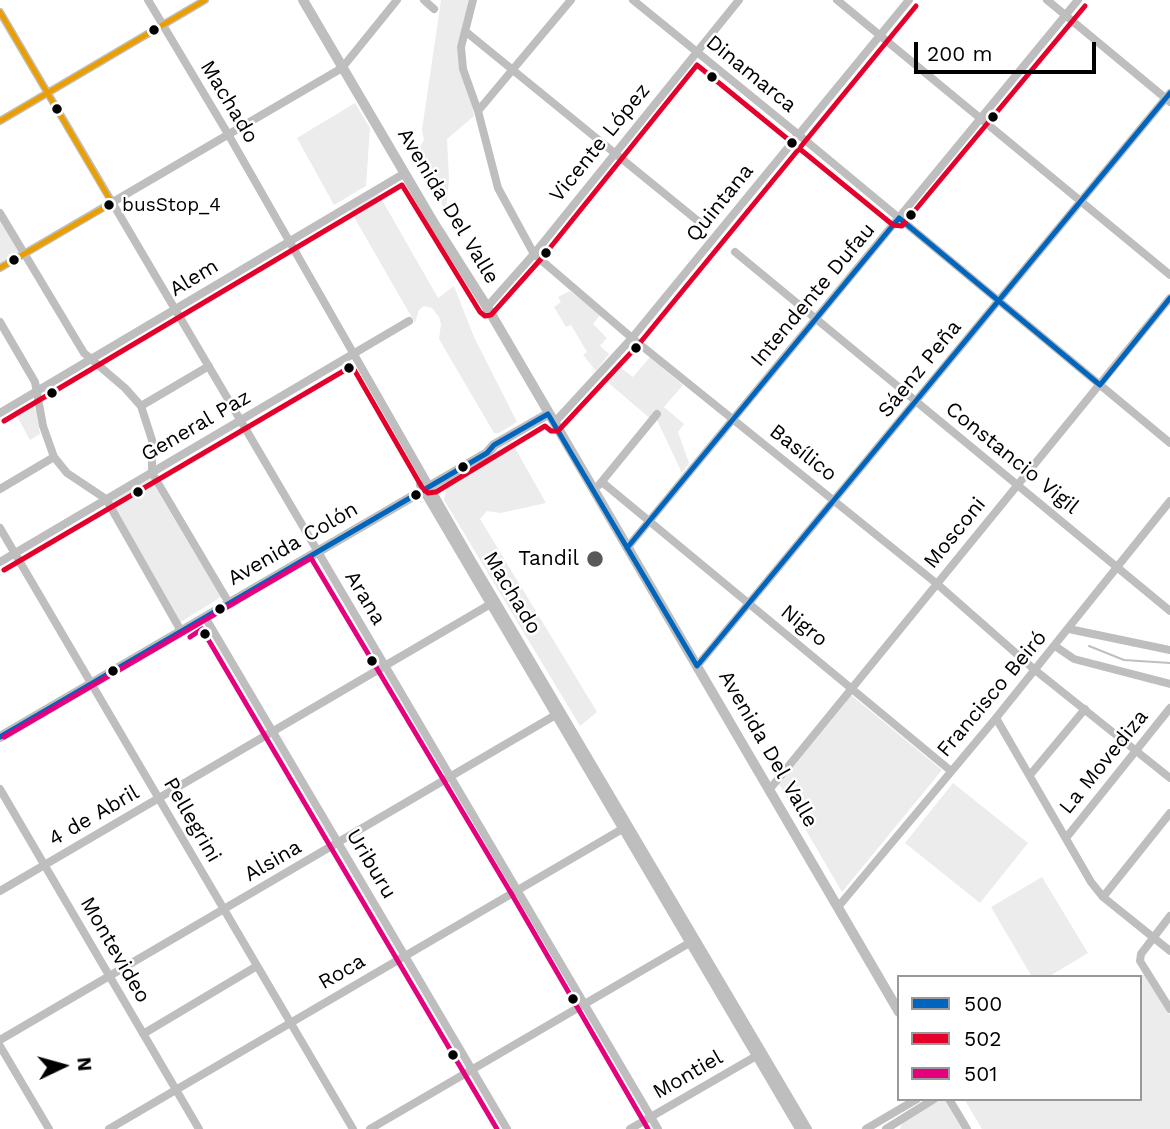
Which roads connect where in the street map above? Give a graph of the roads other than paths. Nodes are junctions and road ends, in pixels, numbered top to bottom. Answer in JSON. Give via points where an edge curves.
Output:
{"nodes":[{"id":1,"x":148,"y":0,"type":"edge"},
{"id":2,"x":205,"y":0,"type":"edge"},
{"id":3,"x":303,"y":0,"type":"edge"},
{"id":4,"x":397,"y":0,"type":"edge"},
{"id":5,"x":424,"y":0,"type":"edge"},
{"id":6,"x":473,"y":0,"type":"edge"},
{"id":7,"x":571,"y":0,"type":"edge"},
{"id":8,"x":633,"y":0,"type":"edge"},
{"id":9,"x":739,"y":0,"type":"edge"},
{"id":10,"x":837,"y":0,"type":"edge"},
{"id":11,"x":909,"y":0,"type":"edge"},
{"id":12,"x":1047,"y":0,"type":"edge"},
{"id":13,"x":1078,"y":0,"type":"edge"},
{"id":14,"x":435,"y":9,"type":"dead end"},
{"id":15,"x":0,"y":12,"type":"edge"},
{"id":16,"x":1065,"y":16,"type":"junction"},
{"id":17,"x":163,"y":24,"type":"junction"},
{"id":18,"x":465,"y":31,"type":"junction"},
{"id":19,"x":881,"y":35,"type":"junction"},
{"id":20,"x":696,"y":53,"type":"junction"},
{"id":21,"x":342,"y":68,"type":"junction"},
{"id":22,"x":514,"y":69,"type":"junction"},
{"id":23,"x":47,"y":93,"type":"junction"},
{"id":24,"x":1169,"y":98,"type":"edge"},
{"id":25,"x":478,"y":111,"type":"junction"},
{"id":26,"x":981,"y":118,"type":"junction"},
{"id":27,"x":0,"y":121,"type":"edge"},
{"id":28,"x":228,"y":134,"type":"junction"},
{"id":29,"x":799,"y":135,"type":"junction"},
{"id":30,"x":614,"y":153,"type":"junction"},
{"id":31,"x":405,"y":173,"type":"junction"},
{"id":32,"x":1081,"y":200,"type":"junction"},
{"id":33,"x":112,"y":203,"type":"junction"},
{"id":34,"x":0,"y":213,"type":"edge"},
{"id":35,"x":899,"y":218,"type":"junction"},
{"id":36,"x":698,"y":221,"type":"dead end"},
{"id":37,"x":289,"y":242,"type":"junction"},
{"id":38,"x":735,"y":252,"type":"dead end"},
{"id":39,"x":24,"y":254,"type":"junction"},
{"id":40,"x":534,"y":254,"type":"junction"},
{"id":41,"x":0,"y":268,"type":"edge"},
{"id":42,"x":1170,"y":275,"type":"edge"},
{"id":43,"x":1170,"y":298,"type":"edge"},
{"id":44,"x":999,"y":301,"type":"junction"},
{"id":45,"x":487,"y":307,"type":"junction"},
{"id":46,"x":175,"y":310,"type":"junction"},
{"id":47,"x":814,"y":320,"type":"junction"},
{"id":48,"x":410,"y":321,"type":"dead end"},
{"id":49,"x":0,"y":322,"type":"edge"},
{"id":50,"x":632,"y":338,"type":"junction"},
{"id":51,"x":355,"y":354,"type":"junction"},
{"id":52,"x":90,"y":360,"type":"junction"},
{"id":53,"x":209,"y":366,"type":"junction"},
{"id":54,"x":1100,"y":385,"type":"junction"},
{"id":55,"x":38,"y":391,"type":"junction"},
{"id":56,"x":916,"y":402,"type":"junction"},
{"id":57,"x":141,"y":406,"type":"junction"},
{"id":58,"x":0,"y":413,"type":"edge"},
{"id":59,"x":657,"y":414,"type":"dead end"},
{"id":60,"x":551,"y":419,"type":"junction"},
{"id":61,"x":732,"y":420,"type":"junction"},
{"id":62,"x":240,"y":421,"type":"junction"},
{"id":63,"x":1170,"y":443,"type":"edge"},
{"id":64,"x":54,"y":457,"type":"junction"},
{"id":65,"x":152,"y":472,"type":"junction"},
{"id":66,"x":425,"y":485,"type":"junction"},
{"id":67,"x":1018,"y":485,"type":"junction"},
{"id":68,"x":597,"y":486,"type":"junction"},
{"id":69,"x":0,"y":489,"type":"edge"},
{"id":70,"x":106,"y":499,"type":"junction"},
{"id":71,"x":835,"y":500,"type":"junction"},
{"id":72,"x":1170,"y":501,"type":"edge"},
{"id":73,"x":649,"y":520,"type":"junction"},
{"id":74,"x":0,"y":528,"type":"edge"},
{"id":75,"x":627,"y":548,"type":"junction"},
{"id":76,"x":315,"y":549,"type":"junction"},
{"id":77,"x":15,"y":553,"type":"junction"},
{"id":78,"x":0,"y":562,"type":"edge"},
{"id":79,"x":1116,"y":567,"type":"junction"},
{"id":80,"x":936,"y":583,"type":"junction"},
{"id":81,"x":226,"y":598,"type":"junction"},
{"id":82,"x":493,"y":603,"type":"junction"},
{"id":83,"x":750,"y":604,"type":"junction"},
{"id":84,"x":1170,"y":611,"type":"edge"},
{"id":85,"x":205,"y":618,"type":"junction"},
{"id":86,"x":179,"y":629,"type":"junction"},
{"id":87,"x":1069,"y":629,"type":"junction"},
{"id":88,"x":1055,"y":646,"type":"junction"},
{"id":89,"x":1170,"y":650,"type":"edge"},
{"id":90,"x":385,"y":664,"type":"junction"},
{"id":91,"x":697,"y":666,"type":"junction"},
{"id":92,"x":1035,"y":670,"type":"junction"},
{"id":93,"x":90,"y":681,"type":"junction"},
{"id":94,"x":1170,"y":684,"type":"edge"},
{"id":95,"x":851,"y":687,"type":"junction"},
{"id":96,"x":1170,"y":708,"type":"edge"},
{"id":97,"x":1085,"y":709,"type":"junction"},
{"id":98,"x":559,"y":713,"type":"junction"},
{"id":99,"x":996,"y":718,"type":"junction"},
{"id":100,"x":0,"y":729,"type":"edge"},
{"id":101,"x":272,"y":732,"type":"junction"},
{"id":102,"x":0,"y":737,"type":"edge"},
{"id":103,"x":1136,"y":750,"type":"junction"},
{"id":104,"x":951,"y":771,"type":"junction"},
{"id":105,"x":1030,"y":775,"type":"junction"},
{"id":106,"x":452,"y":776,"type":"junction"},
{"id":107,"x":1170,"y":778,"type":"edge"},
{"id":108,"x":0,"y":789,"type":"edge"},
{"id":109,"x":769,"y":790,"type":"junction"},
{"id":110,"x":159,"y":798,"type":"junction"},
{"id":111,"x":1170,"y":813,"type":"edge"},
{"id":112,"x":626,"y":827,"type":"junction"},
{"id":113,"x":1066,"y":838,"type":"junction"},
{"id":114,"x":338,"y":843,"type":"junction"},
{"id":115,"x":44,"y":865,"type":"junction"},
{"id":116,"x":519,"y":889,"type":"junction"},
{"id":117,"x":0,"y":891,"type":"edge"},
{"id":118,"x":1103,"y":897,"type":"junction"},
{"id":119,"x":838,"y":907,"type":"junction"},
{"id":120,"x":224,"y":909,"type":"junction"},
{"id":121,"x":1170,"y":916,"type":"edge"},
{"id":122,"x":1154,"y":938,"type":"junction"},
{"id":123,"x":693,"y":941,"type":"junction"},
{"id":124,"x":1170,"y":951,"type":"edge"},
{"id":125,"x":405,"y":956,"type":"junction"},
{"id":126,"x":257,"y":966,"type":"junction"},
{"id":127,"x":110,"y":976,"type":"junction"},
{"id":128,"x":585,"y":1003,"type":"junction"},
{"id":129,"x":897,"y":1009,"type":"edge"},
{"id":130,"x":1170,"y":1009,"type":"edge"},
{"id":131,"x":291,"y":1023,"type":"junction"},
{"id":132,"x":144,"y":1034,"type":"junction"},
{"id":133,"x":0,"y":1040,"type":"edge"},
{"id":134,"x":0,"y":1046,"type":"edge"},
{"id":135,"x":760,"y":1054,"type":"junction"},
{"id":136,"x":472,"y":1070,"type":"junction"},
{"id":137,"x":176,"y":1090,"type":"junction"},
{"id":138,"x":913,"y":1101,"type":"edge"},
{"id":139,"x":931,"y":1101,"type":"edge"},
{"id":140,"x":951,"y":1101,"type":"edge"},
{"id":141,"x":651,"y":1117,"type":"junction"},
{"id":142,"x":880,"y":1120,"type":"junction"},
{"id":143,"x":894,"y":1126,"type":"edge"},
{"id":144,"x":48,"y":1129,"type":"edge"},
{"id":145,"x":109,"y":1129,"type":"edge"},
{"id":146,"x":199,"y":1129,"type":"edge"},
{"id":147,"x":353,"y":1129,"type":"edge"},
{"id":148,"x":370,"y":1129,"type":"edge"},
{"id":149,"x":507,"y":1129,"type":"edge"},
{"id":150,"x":630,"y":1129,"type":"edge"},
{"id":151,"x":658,"y":1129,"type":"edge"},
{"id":152,"x":799,"y":1129,"type":"edge"},
{"id":153,"x":808,"y":1129,"type":"edge"},
{"id":154,"x":866,"y":1129,"type":"edge"},
{"id":155,"x":886,"y":1129,"type":"edge"},
{"id":156,"x":967,"y":1129,"type":"edge"}],
"edges":[{"from":1,"to":17,"type":"street","name":"Machado"},
{"from":2,"to":17,"type":"street"},
{"from":3,"to":21,"type":"main road","name":"Avenida Del Valle"},
{"from":4,"to":21,"type":"street"},
{"from":5,"to":14,"type":"street"},
{"from":6,"to":18,"type":"street","name":"Basílico"},
{"from":7,"to":22,"type":"street"},
{"from":8,"to":20,"type":"street","name":"Dinamarca"},
{"from":9,"to":20,"type":"street","name":"Vicente López"},
{"from":10,"to":19,"type":"street"},
{"from":11,"to":19,"type":"street","name":"Quintana"},
{"from":12,"to":16,"type":"street"},
{"from":13,"to":16,"type":"street","name":"Intendente Dufau"},
{"from":15,"to":23,"type":"street","name":"Arana"},
{"from":16,"to":24,"type":"street"},
{"from":16,"to":26,"type":"street","name":"Intendente Dufau"},
{"from":17,"to":23,"type":"street"},
{"from":17,"to":28,"type":"street","name":"Machado"},
{"from":18,"to":22,"type":"street"},
{"from":18,"to":25,"type":"street","name":"Basílico","via":[[463,69]]},
{"from":19,"to":26,"type":"street"},
{"from":19,"to":29,"type":"street","name":"Quintana"},
{"from":20,"to":29,"type":"street","name":"Dinamarca"},
{"from":20,"to":30,"type":"street","name":"Vicente López"},
{"from":21,"to":28,"type":"street"},
{"from":21,"to":31,"type":"main road","name":"Avenida Del Valle"},
{"from":22,"to":25,"type":"street"},
{"from":22,"to":30,"type":"street"},
{"from":23,"to":27,"type":"street"},
{"from":23,"to":33,"type":"street","name":"Arana"},
{"from":24,"to":32,"type":"street","name":"Sáenz Peña"},
{"from":25,"to":40,"type":"street","name":"Basílico","via":[[498,188]]},
{"from":26,"to":32,"type":"street"},
{"from":26,"to":35,"type":"street","name":"Intendente Dufau"},
{"from":28,"to":33,"type":"street"},
{"from":28,"to":37,"type":"street","name":"Machado"},
{"from":29,"to":35,"type":"street","name":"Dinamarca"},
{"from":29,"to":50,"type":"street","name":"Quintana"},
{"from":30,"to":36,"type":"street"},
{"from":30,"to":40,"type":"street","name":"Vicente López"},
{"from":31,"to":37,"type":"street","name":"Alem"},
{"from":31,"to":45,"type":"main road","name":"Avenida Del Valle"},
{"from":32,"to":42,"type":"street"},
{"from":32,"to":44,"type":"street","name":"Sáenz Peña"},
{"from":33,"to":39,"type":"street"},
{"from":33,"to":46,"type":"street","name":"Arana"},
{"from":34,"to":39,"type":"street"},
{"from":35,"to":44,"type":"street","name":"Dinamarca"},
{"from":35,"to":47,"type":"street","name":"Intendente Dufau"},
{"from":37,"to":46,"type":"street","name":"Alem"},
{"from":37,"to":51,"type":"street","name":"Machado"},
{"from":38,"to":47,"type":"street","name":"Constancio Vigil"},
{"from":39,"to":41,"type":"street"},
{"from":39,"to":52,"type":"street"},
{"from":40,"to":45,"type":"street","name":"Vicente López"},
{"from":40,"to":50,"type":"street","name":"Basílico"},
{"from":43,"to":54,"type":"street","name":"Mosconi"},
{"from":44,"to":54,"type":"street","name":"Dinamarca"},
{"from":44,"to":56,"type":"street","name":"Sáenz Peña"},
{"from":45,"to":60,"type":"main road","name":"Avenida Del Valle"},
{"from":46,"to":52,"type":"street","name":"Alem"},
{"from":46,"to":53,"type":"street","name":"Arana"},
{"from":47,"to":56,"type":"street","name":"Constancio Vigil"},
{"from":47,"to":61,"type":"street","name":"Intendente Dufau"},
{"from":48,"to":51,"type":"street","name":"General Paz"},
{"from":49,"to":55,"type":"street"},
{"from":50,"to":60,"type":"street","name":"Quintana"},
{"from":50,"to":61,"type":"street","name":"Basílico"},
{"from":51,"to":62,"type":"street","name":"General Paz"},
{"from":51,"to":66,"type":"street","name":"Machado"},
{"from":52,"to":55,"type":"street","name":"Alem"},
{"from":52,"to":57,"type":"street"},
{"from":53,"to":57,"type":"street"},
{"from":53,"to":62,"type":"street","name":"Arana"},
{"from":54,"to":63,"type":"street","name":"Dinamarca"},
{"from":54,"to":67,"type":"street","name":"Mosconi"},
{"from":55,"to":58,"type":"street","name":"Alem"},
{"from":55,"to":64,"type":"street"},
{"from":56,"to":67,"type":"street","name":"Constancio Vigil"},
{"from":56,"to":71,"type":"street","name":"Sáenz Peña"},
{"from":57,"to":65,"type":"street","via":[[152,440]]},
{"from":59,"to":68,"type":"street"},
{"from":60,"to":66,"type":"main road","name":"Avenida Colón"},
{"from":60,"to":68,"type":"main road","name":"Avenida Del Valle"},
{"from":61,"to":71,"type":"street","name":"Basílico"},
{"from":61,"to":73,"type":"street","name":"Intendente Dufau"},
{"from":62,"to":65,"type":"street","name":"General Paz"},
{"from":62,"to":76,"type":"street","name":"Arana"},
{"from":64,"to":69,"type":"street"},
{"from":64,"to":70,"type":"street","via":[[67,473]]},
{"from":65,"to":70,"type":"street","name":"General Paz"},
{"from":65,"to":81,"type":"street"},
{"from":66,"to":76,"type":"main road","name":"Avenida Colón"},
{"from":66,"to":82,"type":"street","name":"Machado"},
{"from":67,"to":79,"type":"street","name":"Constancio Vigil"},
{"from":67,"to":80,"type":"street","name":"Mosconi"},
{"from":68,"to":73,"type":"street","name":"Nigro"},
{"from":68,"to":75,"type":"main road","name":"Avenida Del Valle"},
{"from":70,"to":77,"type":"street","name":"General Paz"},
{"from":70,"to":86,"type":"street"},
{"from":71,"to":80,"type":"street","name":"Basílico"},
{"from":71,"to":83,"type":"street","name":"Sáenz Peña"},
{"from":72,"to":79,"type":"street","name":"Francisco Beiró"},
{"from":73,"to":75,"type":"street","name":"Intendente Dufau"},
{"from":73,"to":83,"type":"street","name":"Nigro"},
{"from":74,"to":77,"type":"street","name":"Pellegrini"},
{"from":75,"to":91,"type":"main road","name":"Avenida Del Valle"},
{"from":76,"to":81,"type":"main road","name":"Avenida Colón"},
{"from":76,"to":85,"type":"main road","name":"Avenida Colón"},
{"from":76,"to":90,"type":"street","name":"Arana"},
{"from":77,"to":78,"type":"street","name":"General Paz"},
{"from":77,"to":93,"type":"street","name":"Pellegrini"},
{"from":79,"to":84,"type":"street","name":"Constancio Vigil"},
{"from":79,"to":87,"type":"street","name":"Francisco Beiró"},
{"from":80,"to":92,"type":"street","name":"Basílico"},
{"from":80,"to":95,"type":"street","name":"Mosconi"},
{"from":81,"to":86,"type":"main road","name":"Avenida Colón"},
{"from":82,"to":90,"type":"street","name":"4 de Abril"},
{"from":82,"to":98,"type":"street","name":"Machado"},
{"from":83,"to":91,"type":"street","name":"Sáenz Peña"},
{"from":83,"to":95,"type":"street","name":"Nigro"},
{"from":85,"to":86,"type":"main road","name":"Avenida Colón"},
{"from":85,"to":101,"type":"street","name":"Uriburu"},
{"from":86,"to":93,"type":"main road","name":"Avenida Colón"},
{"from":87,"to":88,"type":"street","name":"Francisco Beiró"},
{"from":87,"to":89,"type":"street"},
{"from":88,"to":92,"type":"street","name":"Francisco Beiró"},
{"from":88,"to":94,"type":"street","via":[[1074,659]]},
{"from":90,"to":101,"type":"street","name":"4 de Abril"},
{"from":90,"to":106,"type":"street","name":"Arana"},
{"from":91,"to":109,"type":"main road","name":"Avenida Del Valle"},
{"from":92,"to":97,"type":"street","name":"Basílico"},
{"from":92,"to":99,"type":"street","name":"Francisco Beiró"},
{"from":93,"to":100,"type":"main road","name":"Avenida Colón"},
{"from":93,"to":102,"type":"main road","name":"Avenida Colón"},
{"from":93,"to":110,"type":"street","name":"Pellegrini"},
{"from":95,"to":104,"type":"street","name":"Nigro"},
{"from":95,"to":109,"type":"street","name":"Mosconi"},
{"from":96,"to":103,"type":"street","name":"La Movediza"},
{"from":97,"to":103,"type":"street","name":"Basílico"},
{"from":97,"to":105,"type":"street"},
{"from":98,"to":106,"type":"street","name":"Alsina"},
{"from":98,"to":112,"type":"street","name":"Machado"},
{"from":99,"to":104,"type":"street","name":"Francisco Beiró"},
{"from":99,"to":105,"type":"street"},
{"from":101,"to":110,"type":"street","name":"4 de Abril"},
{"from":101,"to":114,"type":"street","name":"Uriburu"},
{"from":103,"to":107,"type":"street","name":"Basílico"},
{"from":103,"to":113,"type":"street","name":"La Movediza"},
{"from":104,"to":119,"type":"street","name":"Francisco Beiró"},
{"from":105,"to":113,"type":"street"},
{"from":106,"to":114,"type":"street","name":"Alsina"},
{"from":106,"to":116,"type":"street","name":"Arana"},
{"from":108,"to":115,"type":"street","name":"Montevideo"},
{"from":109,"to":119,"type":"main road","name":"Avenida Del Valle"},
{"from":110,"to":115,"type":"street","name":"4 de Abril"},
{"from":110,"to":120,"type":"street","name":"Pellegrini"},
{"from":111,"to":118,"type":"street"},
{"from":112,"to":116,"type":"street","name":"Roca"},
{"from":112,"to":123,"type":"street","name":"Machado"},
{"from":113,"to":118,"type":"street"},
{"from":114,"to":120,"type":"street","name":"Alsina"},
{"from":114,"to":125,"type":"street","name":"Uriburu"},
{"from":115,"to":117,"type":"street","name":"4 de Abril"},
{"from":115,"to":127,"type":"street","name":"Montevideo"},
{"from":116,"to":125,"type":"street","name":"Roca"},
{"from":116,"to":128,"type":"street","name":"Arana"},
{"from":118,"to":122,"type":"street"},
{"from":119,"to":129,"type":"main road","name":"Avenida Del Valle"},
{"from":120,"to":126,"type":"street","name":"Pellegrini"},
{"from":120,"to":127,"type":"street","name":"Alsina"},
{"from":121,"to":122,"type":"street"},
{"from":122,"to":124,"type":"street"},
{"from":122,"to":130,"type":"street","via":[[1140,961]]},
{"from":123,"to":128,"type":"street"},
{"from":123,"to":135,"type":"street","name":"Machado"},
{"from":125,"to":131,"type":"street","name":"Roca"},
{"from":125,"to":136,"type":"street","name":"Uriburu"},
{"from":126,"to":131,"type":"street","name":"Pellegrini"},
{"from":126,"to":132,"type":"street"},
{"from":127,"to":132,"type":"street","name":"Montevideo"},
{"from":127,"to":133,"type":"street","name":"Alsina"},
{"from":128,"to":136,"type":"street"},
{"from":128,"to":141,"type":"street","name":"Arana"},
{"from":131,"to":137,"type":"street","name":"Roca"},
{"from":131,"to":147,"type":"street","name":"Pellegrini"},
{"from":132,"to":137,"type":"street","name":"Montevideo"},
{"from":134,"to":144,"type":"street"},
{"from":135,"to":141,"type":"street","name":"Montiel"},
{"from":135,"to":152,"type":"street","name":"Machado"},
{"from":135,"to":153,"type":"street","name":"Machado"},
{"from":136,"to":148,"type":"street"},
{"from":136,"to":149,"type":"street","name":"Uriburu"},
{"from":137,"to":145,"type":"street","name":"Roca"},
{"from":137,"to":146,"type":"street","name":"Montevideo"},
{"from":138,"to":142,"type":"street"},
{"from":139,"to":143,"type":"street"},
{"from":140,"to":156,"type":"street"},
{"from":141,"to":150,"type":"street","name":"Montiel"},
{"from":141,"to":151,"type":"street","name":"Arana"},
{"from":142,"to":154,"type":"street"},
{"from":142,"to":155,"type":"street"},
{"from":143,"to":155,"type":"street"}]}
